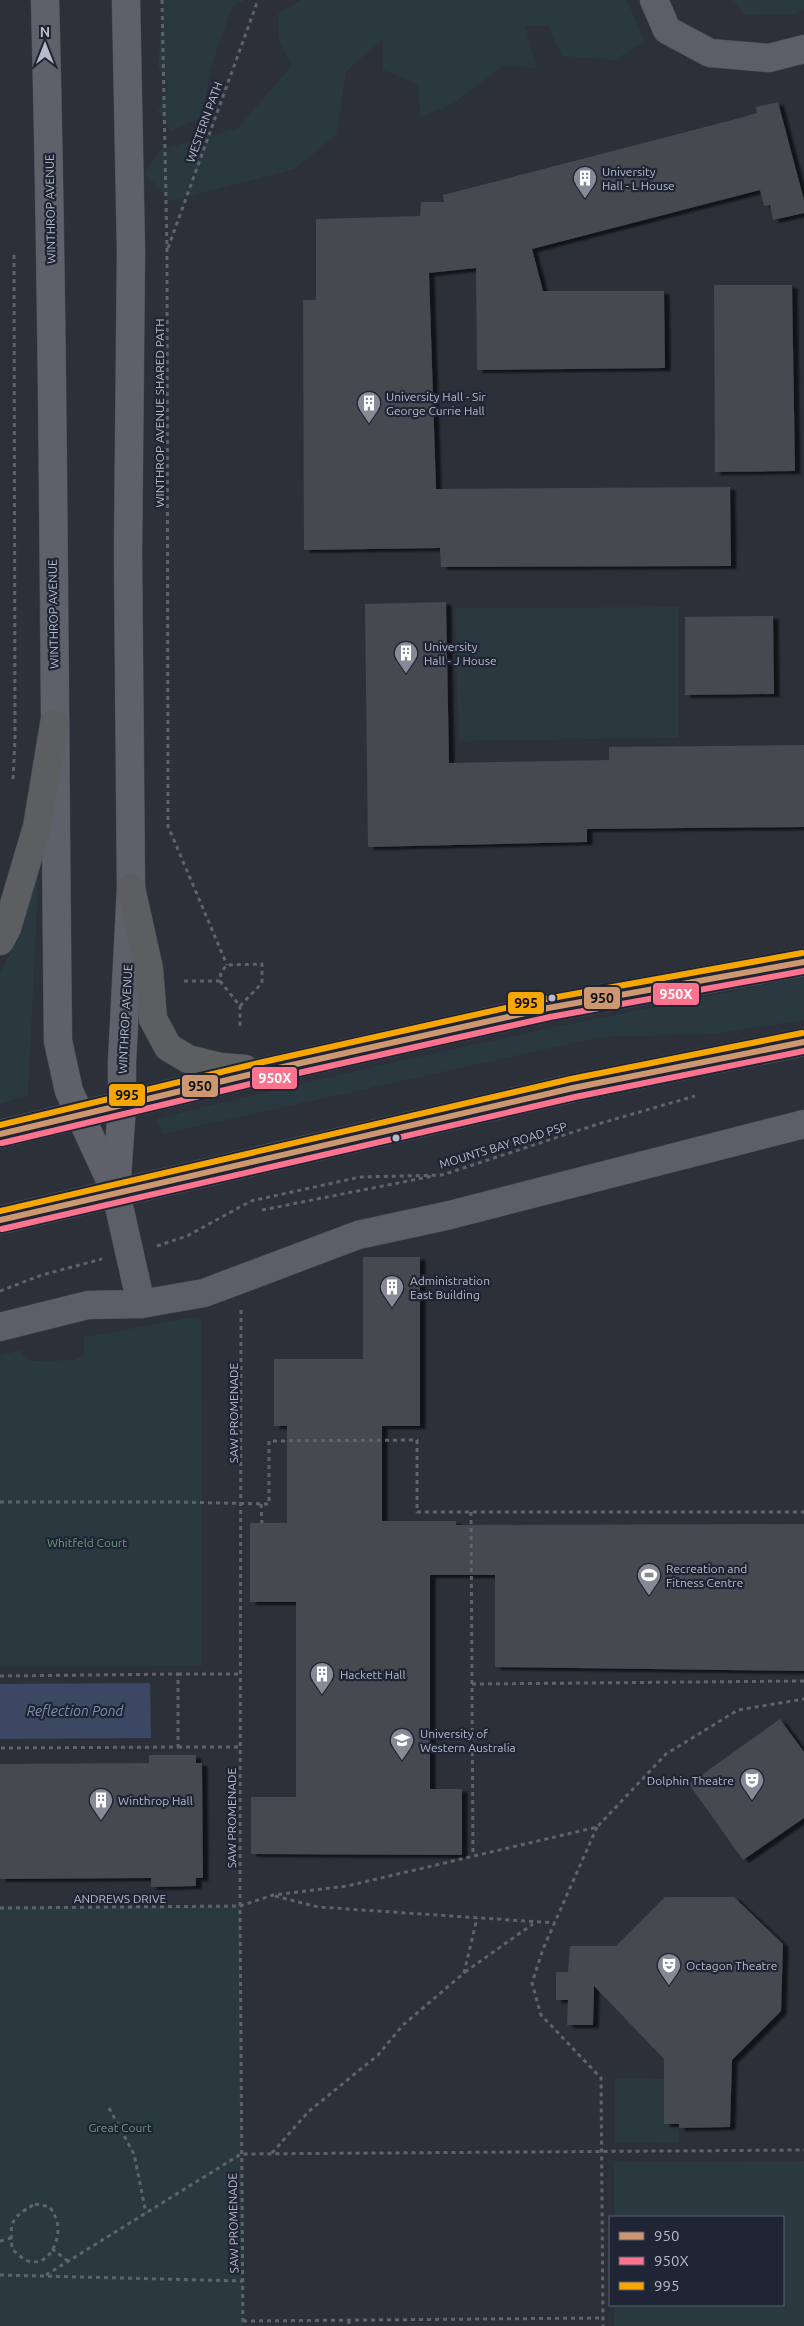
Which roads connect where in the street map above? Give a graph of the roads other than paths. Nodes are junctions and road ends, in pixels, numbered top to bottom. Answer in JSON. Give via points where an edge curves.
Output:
{"nodes":[{"id":1,"x":45,"y":0,"type":"edge"},
{"id":2,"x":126,"y":0,"type":"edge"},
{"id":3,"x":654,"y":0,"type":"edge"},
{"id":4,"x":804,"y":49,"type":"edge"},
{"id":5,"x":54,"y":724,"type":"junction"},
{"id":6,"x":131,"y":888,"type":"junction"},
{"id":7,"x":0,"y":941,"type":"edge"},
{"id":8,"x":804,"y":962,"type":"edge"},
{"id":9,"x":804,"y":1042,"type":"edge"},
{"id":10,"x":265,"y":1070,"type":"junction"},
{"id":11,"x":122,"y":1106,"type":"junction"},
{"id":12,"x":80,"y":1115,"type":"junction"},
{"id":13,"x":804,"y":1124,"type":"edge"},
{"id":14,"x":0,"y":1134,"type":"edge"},
{"id":15,"x":116,"y":1193,"type":"junction"},
{"id":16,"x":0,"y":1220,"type":"edge"},
{"id":17,"x":141,"y":1304,"type":"junction"},
{"id":18,"x":0,"y":1327,"type":"edge"}],
"edges":[{"from":1,"to":5,"type":"main road","name":"WINTHROP AVENUE","via":[[52,251]]},
{"from":2,"to":6,"type":"main road","name":"WINTHROP AVENUE","via":[[131,251],[128,564]]},
{"from":3,"to":4,"type":"street","via":[[667,30],[710,53],[769,58]]},
{"from":5,"to":7,"type":"highway","via":[[37,827],[7,928]]},
{"from":5,"to":12,"type":"main road","name":"WINTHROP AVENUE","via":[[58,1041],[69,1091]]},
{"from":6,"to":10,"type":"highway","via":[[149,969],[153,1019],[168,1047],[188,1059],[221,1067]]},
{"from":6,"to":11,"type":"main road","name":"WINTHROP AVENUE"},
{"from":8,"to":10,"type":"highway","via":[[548,1008]]},
{"from":9,"to":15,"type":"highway","via":[[573,1088]]},
{"from":10,"to":11,"type":"highway"},
{"from":11,"to":12,"type":"highway"},
{"from":11,"to":15,"type":"main road","name":"WINTHROP AVENUE"},
{"from":12,"to":14,"type":"highway"},
{"from":12,"to":15,"type":"main road","name":"WINTHROP AVENUE"},
{"from":13,"to":17,"type":"street","via":[[450,1215],[358,1235],[204,1293]]},
{"from":15,"to":16,"type":"highway"},
{"from":15,"to":17,"type":"street","via":[[141,1250]]},
{"from":17,"to":18,"type":"street","via":[[88,1305]]}]}
